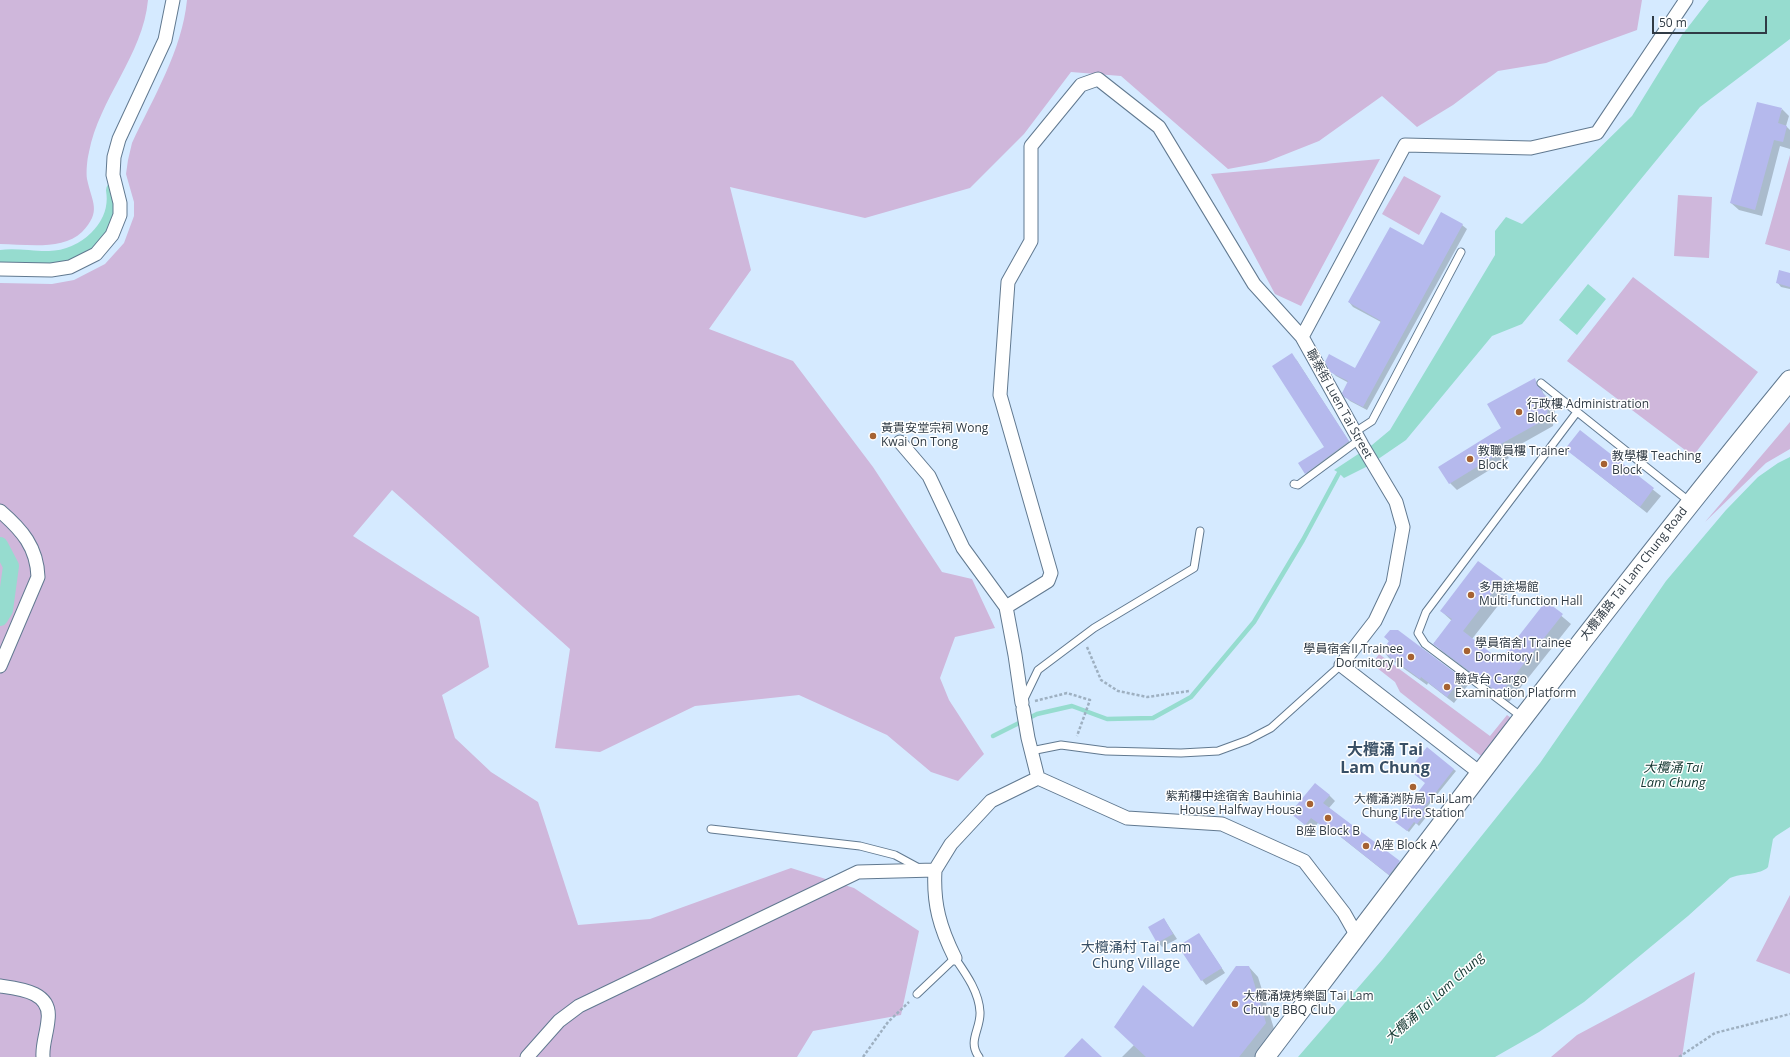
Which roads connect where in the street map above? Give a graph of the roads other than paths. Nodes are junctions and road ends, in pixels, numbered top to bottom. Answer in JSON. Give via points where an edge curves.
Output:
{"nodes":[{"id":1,"x":173,"y":0,"type":"edge"},
{"id":2,"x":1686,"y":0,"type":"edge"},
{"id":3,"x":1461,"y":252,"type":"dead end"},
{"id":4,"x":0,"y":269,"type":"edge"},
{"id":5,"x":1302,"y":337,"type":"junction"},
{"id":6,"x":1790,"y":380,"type":"edge"},
{"id":7,"x":1541,"y":383,"type":"dead end"},
{"id":8,"x":1577,"y":412,"type":"junction"},
{"id":9,"x":1359,"y":439,"type":"junction"},
{"id":10,"x":900,"y":442,"type":"dead end"},
{"id":11,"x":1294,"y":484,"type":"dead end"},
{"id":12,"x":1690,"y":502,"type":"junction"},
{"id":13,"x":0,"y":511,"type":"edge"},
{"id":14,"x":1200,"y":531,"type":"dead end"},
{"id":15,"x":1006,"y":607,"type":"junction"},
{"id":16,"x":1341,"y":665,"type":"junction"},
{"id":17,"x":0,"y":666,"type":"edge"},
{"id":18,"x":1023,"y":703,"type":"junction"},
{"id":19,"x":1522,"y":717,"type":"junction"},
{"id":20,"x":1031,"y":751,"type":"junction"},
{"id":21,"x":1480,"y":773,"type":"junction"},
{"id":22,"x":1038,"y":778,"type":"junction"},
{"id":23,"x":711,"y":829,"type":"dead end"},
{"id":24,"x":929,"y":870,"type":"junction"},
{"id":25,"x":1357,"y":936,"type":"junction"},
{"id":26,"x":955,"y":958,"type":"junction"},
{"id":27,"x":0,"y":986,"type":"edge"},
{"id":28,"x":917,"y":994,"type":"road end"},
{"id":29,"x":43,"y":1057,"type":"edge"},
{"id":30,"x":527,"y":1057,"type":"edge"},
{"id":31,"x":979,"y":1057,"type":"edge"},
{"id":32,"x":1265,"y":1057,"type":"edge"}],
"edges":[{"from":1,"to":4,"type":"street","via":[[165,40],[119,139],[114,157],[113,175],[120,215],[112,235],[96,254],[70,267],[51,270]]},
{"from":2,"to":5,"type":"street","name":"聯泰街 Luen Tai Street","via":[[1597,133],[1531,148],[1405,145]]},
{"from":3,"to":9,"type":"lane","via":[[1372,421]]},
{"from":5,"to":9,"type":"street","name":"聯泰街 Luen Tai Street"},
{"from":5,"to":15,"type":"street","via":[[1254,284],[1159,127],[1098,79],[1081,85],[1032,146],[1031,241],[1008,282],[1000,395],[1051,573],[1048,581]]},
{"from":6,"to":12,"type":"street","name":"大欖涌路 Tai Lam Chung Road"},
{"from":7,"to":8,"type":"lane"},
{"from":8,"to":12,"type":"lane"},
{"from":8,"to":19,"type":"lane","via":[[1426,612],[1418,633],[1424,644]]},
{"from":9,"to":11,"type":"lane","via":[[1298,485]]},
{"from":9,"to":16,"type":"street","name":"聯泰街 Luen Tai Street","via":[[1396,502],[1403,527],[1393,584],[1375,621]]},
{"from":10,"to":15,"type":"street","via":[[929,476],[963,548]]},
{"from":12,"to":19,"type":"street","name":"大欖涌路 Tai Lam Chung Road"},
{"from":13,"to":17,"type":"street","via":[[33,548],[38,563],[38,577]]},
{"from":14,"to":18,"type":"lane","via":[[1194,568],[1094,628],[1038,670]]},
{"from":15,"to":18,"type":"street"},
{"from":16,"to":20,"type":"lane","via":[[1271,728],[1248,740],[1218,750],[1181,754],[1106,751],[1061,745]]},
{"from":16,"to":21,"type":"street"},
{"from":18,"to":20,"type":"street"},
{"from":19,"to":21,"type":"street","name":"大欖涌路 Tai Lam Chung Road"},
{"from":20,"to":22,"type":"street"},
{"from":21,"to":25,"type":"street","name":"大欖涌路 Tai Lam Chung Road"},
{"from":22,"to":24,"type":"street","via":[[991,801]]},
{"from":22,"to":25,"type":"street","via":[[1127,818],[1222,824],[1304,861],[1344,913]]},
{"from":23,"to":24,"type":"lane","via":[[860,846],[895,855]]},
{"from":24,"to":26,"type":"street","via":[[943,934]]},
{"from":24,"to":30,"type":"street","via":[[858,872],[584,1004],[559,1021]]},
{"from":25,"to":32,"type":"street","name":"大欖涌路 Tai Lam Chung Road"},
{"from":26,"to":28,"type":"lane"},
{"from":26,"to":31,"type":"lane","via":[[967,974],[977,997],[980,1012],[973,1040]]},
{"from":27,"to":29,"type":"street","via":[[24,989],[37,995],[48,1007],[49,1019]]}]}
